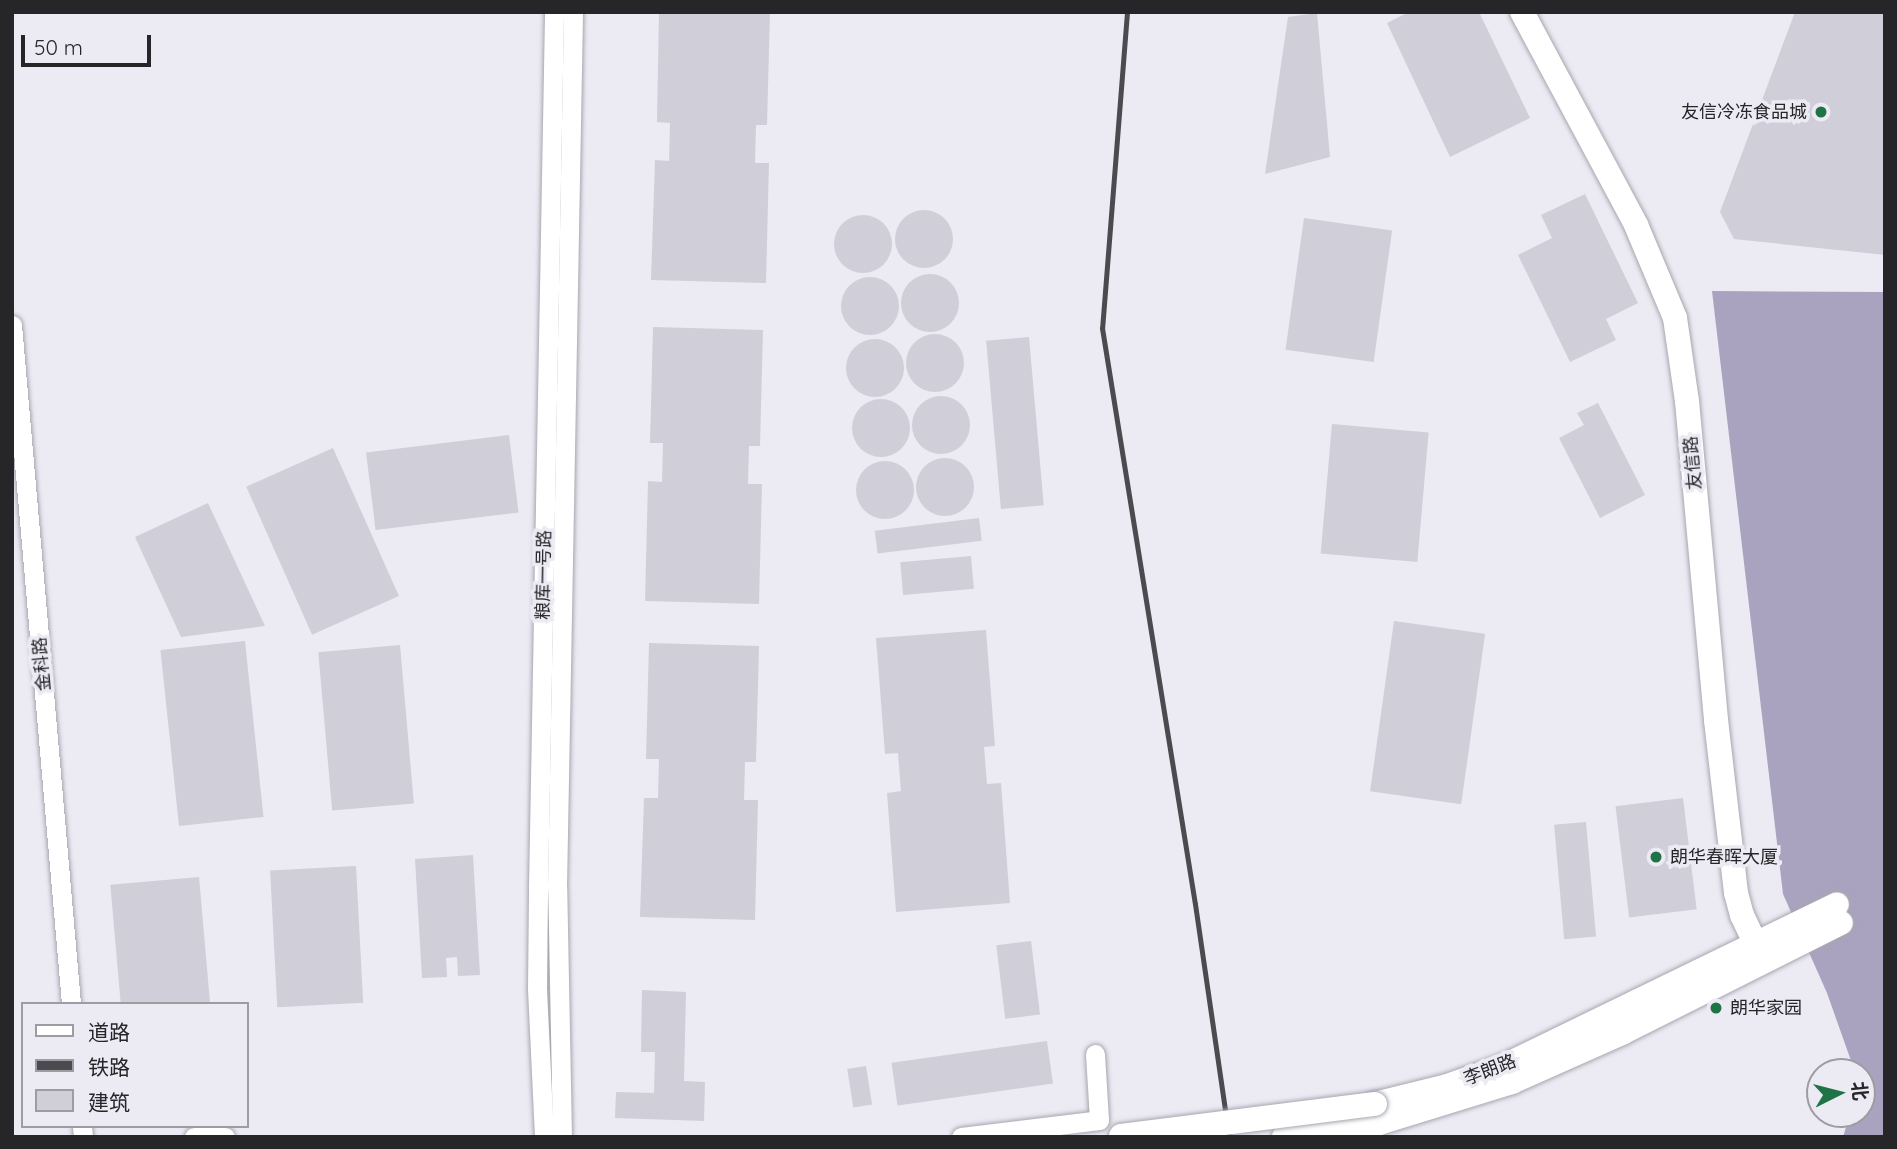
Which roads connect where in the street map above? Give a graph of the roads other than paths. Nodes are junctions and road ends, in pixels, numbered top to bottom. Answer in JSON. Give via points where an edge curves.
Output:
{"nodes":[{"id":1,"x":554,"y":12,"type":"edge"},
{"id":2,"x":573,"y":12,"type":"edge"},
{"id":3,"x":1522,"y":12,"type":"edge"},
{"id":4,"x":1538,"y":12,"type":"edge"},
{"id":5,"x":12,"y":325,"type":"edge"},
{"id":6,"x":1763,"y":941,"type":"junction"},
{"id":7,"x":71,"y":1002,"type":"edge"},
{"id":8,"x":1095,"y":1054,"type":"dead end"},
{"id":9,"x":1377,"y":1113,"type":"junction"},
{"id":10,"x":1106,"y":1128,"type":"edge"},
{"id":11,"x":194,"y":1137,"type":"edge"},
{"id":12,"x":225,"y":1137,"type":"edge"},
{"id":13,"x":544,"y":1137,"type":"edge"},
{"id":14,"x":562,"y":1137,"type":"edge"},
{"id":15,"x":961,"y":1137,"type":"edge"},
{"id":16,"x":1082,"y":1137,"type":"edge"},
{"id":17,"x":1284,"y":1137,"type":"edge"}],
"edges":[{"from":1,"to":13,"type":"street","name":"粮库一号路","via":[[538,900]]},
{"from":2,"to":14,"type":"street","name":"粮库一号路","via":[[557,887]]},
{"from":3,"to":6,"type":"street","name":"友信路","via":[[1636,225],[1675,318],[1736,893],[1742,915]]},
{"from":4,"to":6,"type":"street","name":"友信路","via":[[1649,220],[1688,313],[1749,888]]},
{"from":5,"to":7,"type":"street","name":"金科路"},
{"from":6,"to":9,"type":"street","name":"李朗路","via":[[1504,1066]]},
{"from":6,"to":9,"type":"street","name":"李朗路","via":[[1839,914],[1622,1033],[1512,1082]]},
{"from":8,"to":10,"type":"street"},
{"from":9,"to":10,"type":"street","name":"李朗路","bridge":true},
{"from":9,"to":17,"type":"street","name":"李朗路"},
{"from":10,"to":15,"type":"street"},
{"from":10,"to":16,"type":"street"},
{"from":11,"to":12,"type":"street"}]}
